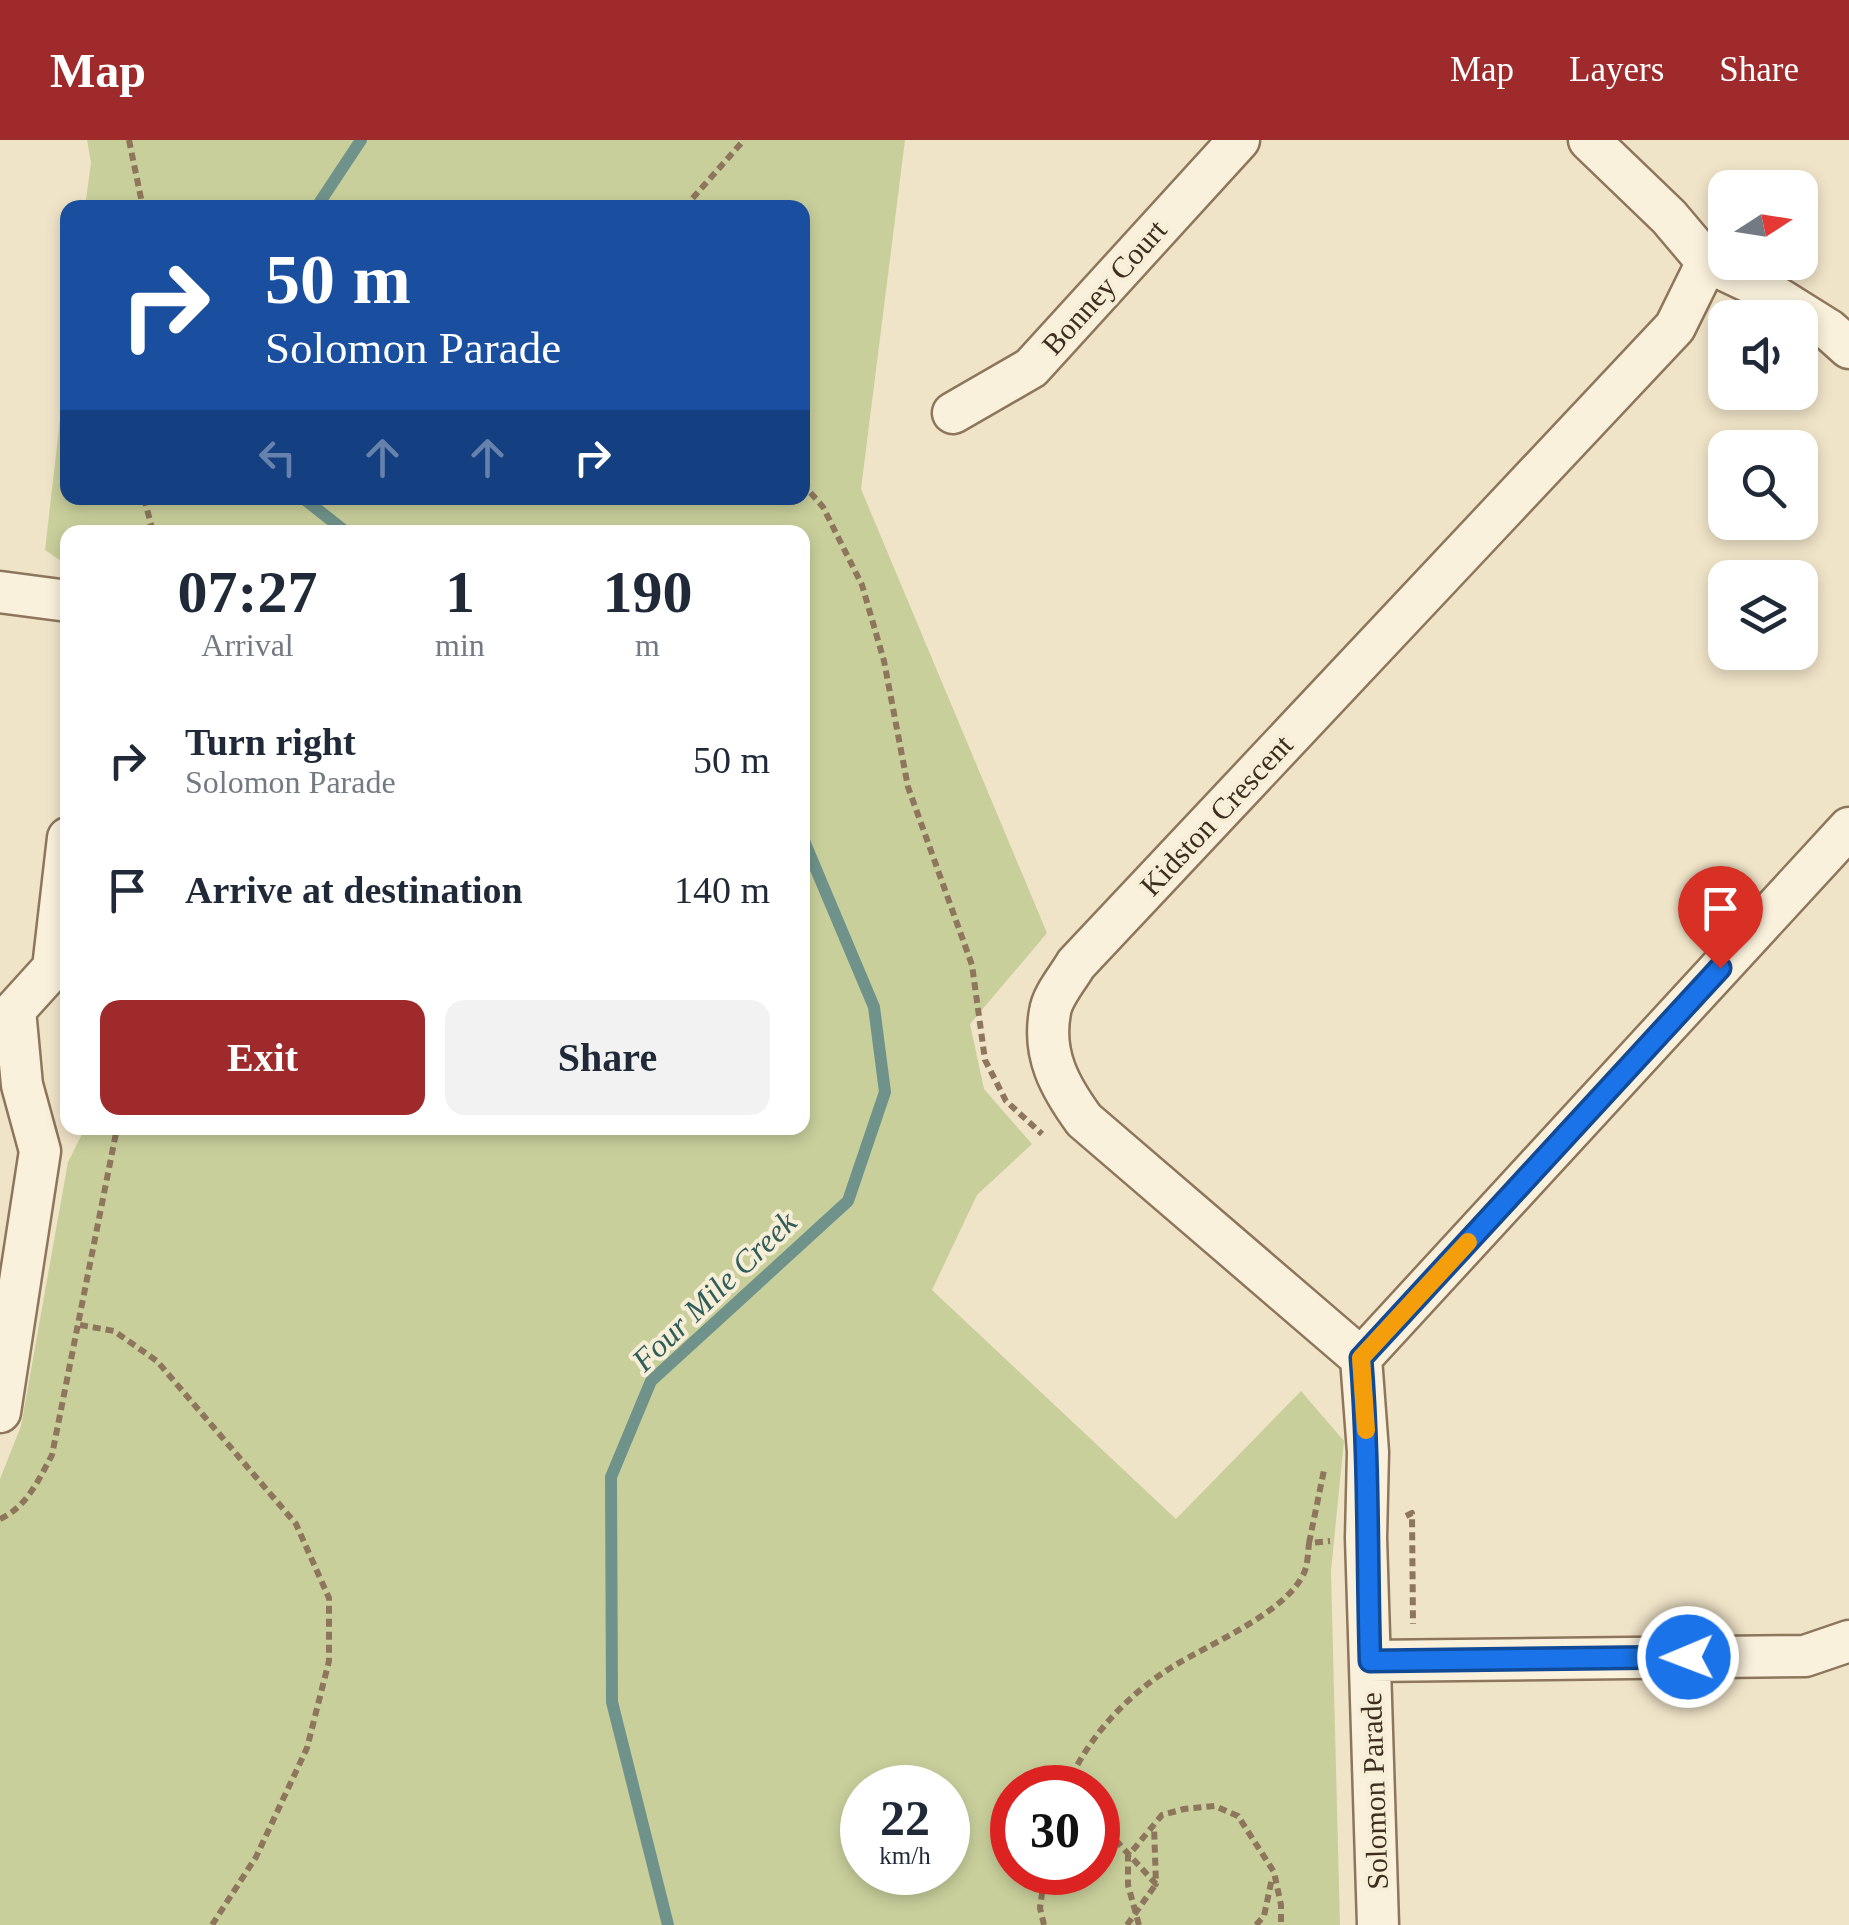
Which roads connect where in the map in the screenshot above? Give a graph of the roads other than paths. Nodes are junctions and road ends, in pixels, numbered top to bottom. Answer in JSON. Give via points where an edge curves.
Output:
{"nodes":[{"id":1,"x":1239,"y":140,"type":"edge"},
{"id":2,"x":1589,"y":140,"type":"edge"},
{"id":3,"x":1707,"y":262,"type":"junction"},
{"id":4,"x":1849,"y":348,"type":"edge"},
{"id":5,"x":952,"y":413,"type":"dead end"},
{"id":6,"x":0,"y":592,"type":"edge"},
{"id":7,"x":60,"y":600,"type":"edge"},
{"id":8,"x":1849,"y":828,"type":"edge"},
{"id":9,"x":60,"y":907,"type":"edge"},
{"id":10,"x":9,"y":1040,"type":"edge"},
{"id":11,"x":1361,"y":1358,"type":"junction"},
{"id":12,"x":0,"y":1412,"type":"edge"},
{"id":13,"x":1849,"y":1642,"type":"edge"},
{"id":14,"x":1370,"y":1661,"type":"junction"},
{"id":15,"x":1378,"y":1925,"type":"edge"}],
"edges":[{"from":1,"to":5,"type":"street","name":"Bonney Court","via":[[1031,368]]},
{"from":2,"to":3,"type":"street"},
{"from":3,"to":4,"type":"street","via":[[1762,288]]},
{"from":3,"to":11,"type":"street","name":"Kidston Crescent","via":[[1675,327],[1076,964],[1050,1009],[1058,1084],[1084,1120]]},
{"from":6,"to":7,"type":"street"},
{"from":8,"to":11,"type":"street"},
{"from":9,"to":10,"type":"street","via":[[53,968],[15,1010]]},
{"from":10,"to":12,"type":"street","via":[[40,1151]]},
{"from":11,"to":14,"type":"street","name":"Solomon Parade"},
{"from":13,"to":14,"type":"street","via":[[1805,1656]]},
{"from":14,"to":15,"type":"street","name":"Solomon Parade"}]}
